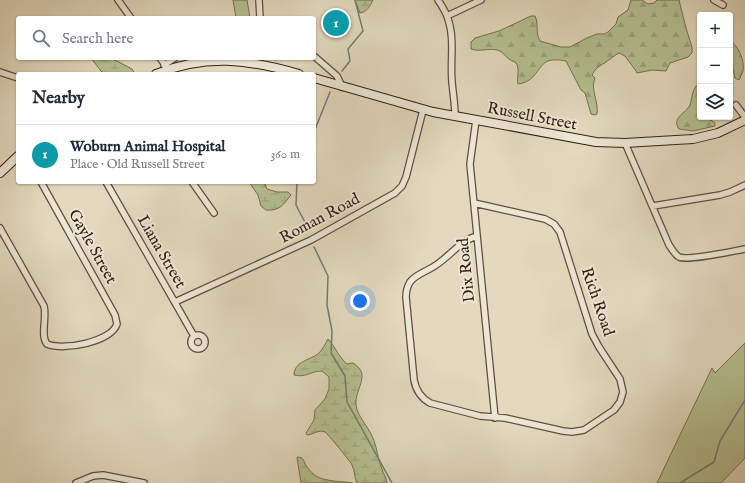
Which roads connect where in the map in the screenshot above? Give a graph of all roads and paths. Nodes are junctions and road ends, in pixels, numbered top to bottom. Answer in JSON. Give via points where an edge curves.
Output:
{"nodes":[{"id":1,"x":118,"y":0,"type":"edge"},
{"id":2,"x":259,"y":0,"type":"edge"},
{"id":3,"x":438,"y":0,"type":"edge"},
{"id":4,"x":481,"y":0,"type":"edge"},
{"id":5,"x":714,"y":0,"type":"edge"},
{"id":6,"x":723,"y":5,"type":"dead end"},
{"id":7,"x":130,"y":16,"type":"edge"},
{"id":8,"x":260,"y":16,"type":"edge"},
{"id":9,"x":447,"y":16,"type":"junction"},
{"id":10,"x":316,"y":58,"type":"edge"},
{"id":11,"x":161,"y":60,"type":"edge"},
{"id":12,"x":173,"y":60,"type":"edge"},
{"id":13,"x":262,"y":61,"type":"edge"},
{"id":14,"x":166,"y":67,"type":"junction"},
{"id":15,"x":0,"y":72,"type":"edge"},
{"id":16,"x":159,"y":72,"type":"edge"},
{"id":17,"x":293,"y":72,"type":"edge"},
{"id":18,"x":16,"y":77,"type":"edge"},
{"id":19,"x":316,"y":79,"type":"edge"},
{"id":20,"x":342,"y":87,"type":"junction"},
{"id":21,"x":736,"y":105,"type":"dead end"},
{"id":22,"x":423,"y":110,"type":"junction"},
{"id":23,"x":455,"y":116,"type":"junction"},
{"id":24,"x":745,"y":118,"type":"edge"},
{"id":25,"x":476,"y":120,"type":"junction"},
{"id":26,"x":625,"y":143,"type":"junction"},
{"id":27,"x":16,"y":158,"type":"edge"},
{"id":28,"x":0,"y":173,"type":"edge"},
{"id":29,"x":41,"y":184,"type":"edge"},
{"id":30,"x":107,"y":184,"type":"edge"},
{"id":31,"x":193,"y":184,"type":"edge"},
{"id":32,"x":745,"y":185,"type":"edge"},
{"id":33,"x":474,"y":203,"type":"junction"},
{"id":34,"x":653,"y":206,"type":"junction"},
{"id":35,"x":214,"y":213,"type":"dead end"},
{"id":36,"x":0,"y":228,"type":"edge"},
{"id":37,"x":477,"y":236,"type":"junction"},
{"id":38,"x":745,"y":249,"type":"edge"},
{"id":39,"x":175,"y":302,"type":"junction"},
{"id":40,"x":194,"y":336,"type":"dead end"},
{"id":41,"x":495,"y":418,"type":"junction"},
{"id":42,"x":76,"y":483,"type":"edge"},
{"id":43,"x":144,"y":483,"type":"edge"}],
"edges":[{"from":1,"to":7,"type":"street"},
{"from":2,"to":8,"type":"street"},
{"from":3,"to":9,"type":"street"},
{"from":4,"to":9,"type":"street"},
{"from":5,"to":6,"type":"street"},
{"from":9,"to":23,"type":"street"},
{"from":10,"to":20,"type":"street","via":[[338,76]]},
{"from":11,"to":14,"type":"street"},
{"from":12,"to":14,"type":"street"},
{"from":13,"to":14,"type":"street","via":[[216,61]]},
{"from":13,"to":17,"type":"street"},
{"from":14,"to":16,"type":"street"},
{"from":15,"to":18,"type":"street"},
{"from":19,"to":20,"type":"street","name":"Russell Street"},
{"from":20,"to":22,"type":"street","name":"Russell Street"},
{"from":21,"to":24,"type":"street"},
{"from":22,"to":23,"type":"street","name":"Russell Street"},
{"from":22,"to":39,"type":"street","name":"Roman Road","via":[[406,178],[396,193],[311,240]]},
{"from":23,"to":25,"type":"street","name":"Russell Street"},
{"from":24,"to":26,"type":"street","name":"Russell Street","via":[[718,133],[701,137]]},
{"from":25,"to":26,"type":"street","name":"Russell Street","via":[[587,141]]},
{"from":25,"to":33,"type":"street","name":"Dix Road","via":[[470,161]]},
{"from":26,"to":34,"type":"street"},
{"from":27,"to":28,"type":"street"},
{"from":29,"to":36,"type":"street","name":"Gayle Street","via":[[115,314],[116,327],[107,336],[89,342],[59,346],[46,343],[44,306]]},
{"from":30,"to":39,"type":"street","name":"Liana Street"},
{"from":31,"to":35,"type":"street"},
{"from":32,"to":34,"type":"street","via":[[720,195]]},
{"from":33,"to":37,"type":"street","name":"Dix Road"},
{"from":33,"to":41,"type":"street","name":"Rich Road","via":[[542,218],[556,226],[592,334],[623,389],[620,402],[614,410],[580,431],[568,432]]},
{"from":34,"to":38,"type":"street","via":[[669,245],[679,257],[691,258]]},
{"from":37,"to":41,"type":"street","name":"Dix Road"},
{"from":37,"to":41,"type":"street","via":[[469,238],[408,286],[406,295],[414,380],[418,392],[430,403]]},
{"from":39,"to":40,"type":"street","name":"Liana Street"},
{"from":42,"to":43,"type":"street","via":[[93,476],[106,475]]}]}
